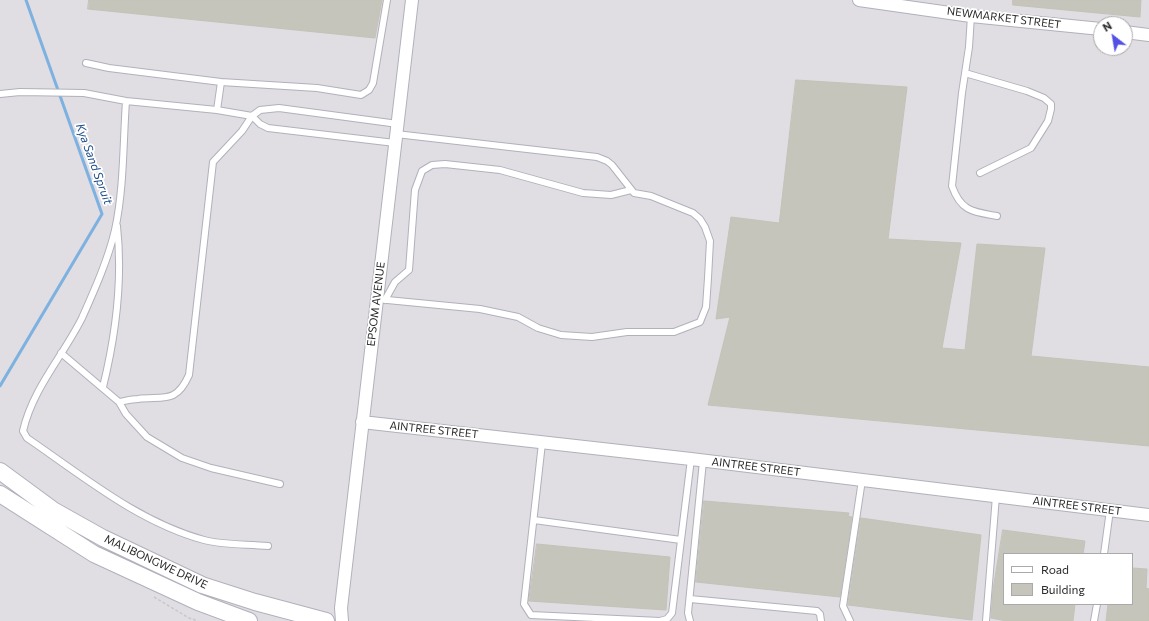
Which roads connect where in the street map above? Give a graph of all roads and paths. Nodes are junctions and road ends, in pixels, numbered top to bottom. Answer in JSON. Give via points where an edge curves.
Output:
{"nodes":[{"id":1,"x":387,"y":0,"type":"edge"},
{"id":2,"x":412,"y":0,"type":"edge"},
{"id":3,"x":859,"y":0,"type":"edge"},
{"id":4,"x":874,"y":1,"type":"edge"},
{"id":5,"x":971,"y":16,"type":"junction"},
{"id":6,"x":1093,"y":28,"type":"edge"},
{"id":7,"x":1133,"y":33,"type":"edge"},
{"id":8,"x":1149,"y":35,"type":"edge"},
{"id":9,"x":86,"y":63,"type":"dead end"},
{"id":10,"x":965,"y":73,"type":"junction"},
{"id":11,"x":221,"y":82,"type":"junction"},
{"id":12,"x":0,"y":94,"type":"edge"},
{"id":13,"x":126,"y":101,"type":"junction"},
{"id":14,"x":217,"y":110,"type":"junction"},
{"id":15,"x":252,"y":116,"type":"junction"},
{"id":16,"x":396,"y":134,"type":"junction"},
{"id":17,"x":980,"y":173,"type":"dead end"},
{"id":18,"x":631,"y":190,"type":"junction"},
{"id":19,"x":997,"y":216,"type":"dead end"},
{"id":20,"x":117,"y":218,"type":"junction"},
{"id":21,"x":381,"y":300,"type":"junction"},
{"id":22,"x":61,"y":353,"type":"junction"},
{"id":23,"x":102,"y":387,"type":"junction"},
{"id":24,"x":119,"y":402,"type":"junction"},
{"id":25,"x":362,"y":422,"type":"junction"},
{"id":26,"x":542,"y":442,"type":"junction"},
{"id":27,"x":697,"y":460,"type":"junction"},
{"id":28,"x":0,"y":471,"type":"edge"},
{"id":29,"x":862,"y":480,"type":"junction"},
{"id":30,"x":280,"y":484,"type":"dead end"},
{"id":31,"x":0,"y":494,"type":"edge"},
{"id":32,"x":996,"y":496,"type":"junction"},
{"id":33,"x":1110,"y":510,"type":"junction"},
{"id":34,"x":1149,"y":514,"type":"edge"},
{"id":35,"x":534,"y":520,"type":"junction"},
{"id":36,"x":681,"y":540,"type":"junction"},
{"id":37,"x":268,"y":546,"type":"dead end"},
{"id":38,"x":1104,"y":553,"type":"edge"},
{"id":39,"x":690,"y":599,"type":"junction"},
{"id":40,"x":1097,"y":605,"type":"edge"},
{"id":41,"x":341,"y":608,"type":"junction"},
{"id":42,"x":248,"y":621,"type":"edge"},
{"id":43,"x":326,"y":621,"type":"edge"},
{"id":44,"x":332,"y":621,"type":"edge"},
{"id":45,"x":342,"y":621,"type":"edge"},
{"id":46,"x":690,"y":621,"type":"edge"},
{"id":47,"x":821,"y":621,"type":"edge"},
{"id":48,"x":850,"y":621,"type":"edge"},
{"id":49,"x":986,"y":621,"type":"edge"},
{"id":50,"x":1094,"y":621,"type":"edge"}],
"edges":[{"from":1,"to":11,"type":"lane","via":[[373,83],[369,90],[361,95],[317,88]]},
{"from":2,"to":16,"type":"street","name":"EPSOM AVENUE"},
{"from":3,"to":4,"type":"street","name":"NEWMARKET STREET"},
{"from":4,"to":5,"type":"street","name":"NEWMARKET STREET"},
{"from":5,"to":6,"type":"street","name":"NEWMARKET STREET"},
{"from":5,"to":10,"type":"lane"},
{"from":7,"to":8,"type":"street"},
{"from":9,"to":11,"type":"lane"},
{"from":10,"to":17,"type":"lane","via":[[1033,94],[1047,101],[1052,109],[1048,121],[1031,148]]},
{"from":10,"to":19,"type":"lane","via":[[952,186],[961,204],[970,211]]},
{"from":11,"to":14,"type":"lane"},
{"from":12,"to":13,"type":"lane","via":[[84,93]]},
{"from":13,"to":14,"type":"lane"},
{"from":13,"to":20,"type":"lane"},
{"from":14,"to":15,"type":"lane"},
{"from":15,"to":16,"type":"lane","via":[[268,128]]},
{"from":15,"to":16,"type":"lane","via":[[260,110],[279,108]]},
{"from":15,"to":24,"type":"lane","via":[[242,131],[213,162],[189,375],[185,384],[181,390],[165,399]]},
{"from":16,"to":18,"type":"lane","via":[[597,157],[612,165]]},
{"from":16,"to":21,"type":"street","name":"EPSOM AVENUE"},
{"from":18,"to":21,"type":"lane","via":[[611,195],[583,193],[500,170],[432,165],[422,171],[415,190],[409,270]]},
{"from":18,"to":21,"type":"lane","via":[[693,214],[705,227],[710,241],[706,307],[700,322],[693,326],[674,332],[627,332],[592,337],[561,335],[538,328],[518,317],[480,310]]},
{"from":20,"to":22,"type":"lane","via":[[104,262],[81,319]]},
{"from":20,"to":23,"type":"lane","via":[[120,257],[115,318],[112,351]]},
{"from":21,"to":25,"type":"street","name":"EPSOM AVENUE"},
{"from":22,"to":23,"type":"lane"},
{"from":22,"to":37,"type":"lane","via":[[48,373],[27,418],[23,430],[27,438],[118,501],[160,523],[205,541]]},
{"from":23,"to":24,"type":"lane"},
{"from":24,"to":30,"type":"lane","via":[[126,414],[147,437],[182,458],[211,468]]},
{"from":25,"to":26,"type":"street","name":"AINTREE STREET"},
{"from":25,"to":41,"type":"street","name":"EPSOM AVENUE"},
{"from":26,"to":27,"type":"street","name":"AINTREE STREET"},
{"from":26,"to":35,"type":"lane"},
{"from":27,"to":29,"type":"street","name":"AINTREE STREET"},
{"from":27,"to":36,"type":"lane"},
{"from":27,"to":39,"type":"lane"},
{"from":28,"to":43,"type":"main road","name":"MALIBONGWE DRIVE","via":[[53,510],[102,538],[195,582],[255,602]]},
{"from":29,"to":32,"type":"street","name":"AINTREE STREET"},
{"from":29,"to":48,"type":"lane","via":[[843,606]]},
{"from":31,"to":42,"type":"main road","name":"MALIBONGWE DRIVE","via":[[94,554],[198,602]]},
{"from":32,"to":33,"type":"street","name":"AINTREE STREET"},
{"from":32,"to":49,"type":"lane"},
{"from":33,"to":34,"type":"street","name":"AINTREE STREET"},
{"from":33,"to":38,"type":"lane"},
{"from":35,"to":36,"type":"lane"},
{"from":35,"to":36,"type":"lane","via":[[524,604],[532,615],[660,620],[666,618],[672,613]]},
{"from":39,"to":46,"type":"lane"},
{"from":39,"to":47,"type":"lane","via":[[817,611]]},
{"from":40,"to":50,"type":"lane"},
{"from":41,"to":44,"type":"street","name":"EPSOM AVENUE"},
{"from":41,"to":45,"type":"street","name":"EPSOM AVENUE"}]}
